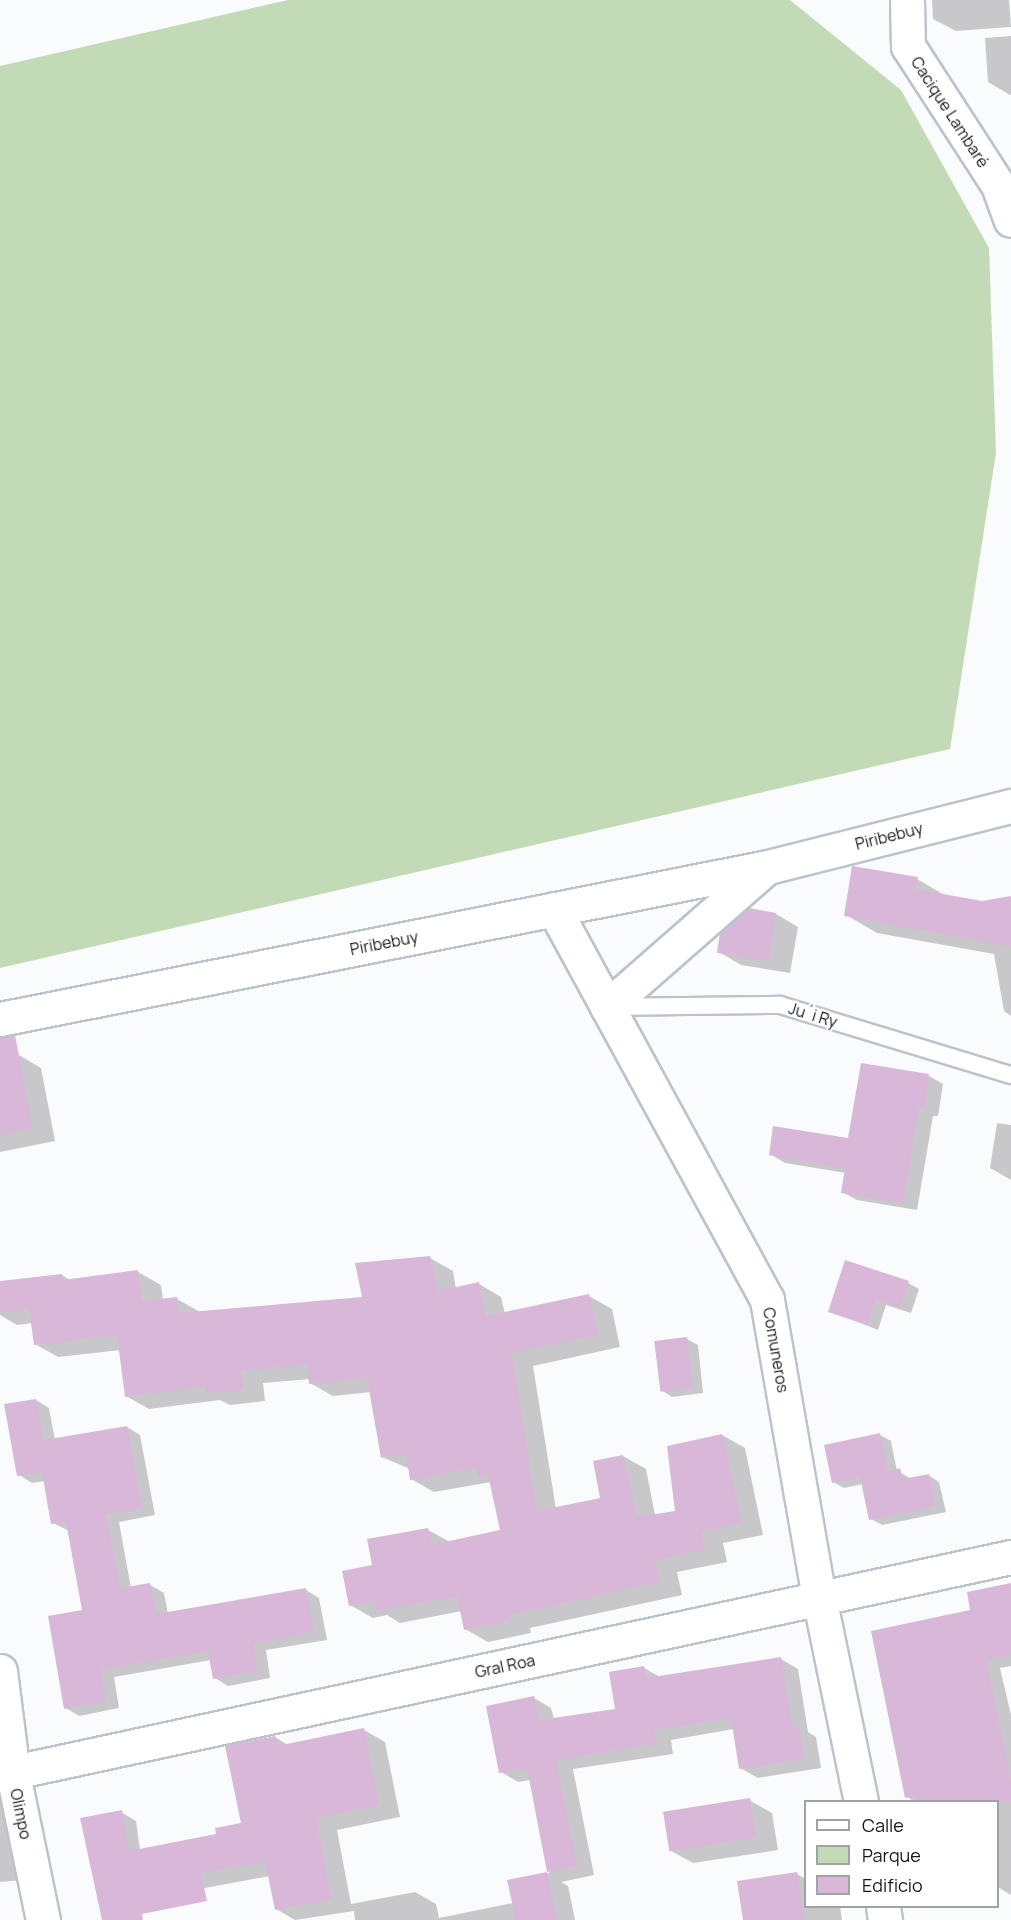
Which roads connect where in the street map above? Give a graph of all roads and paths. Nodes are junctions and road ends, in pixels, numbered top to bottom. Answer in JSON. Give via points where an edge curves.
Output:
{"nodes":[{"id":1,"x":908,"y":0,"type":"edge"},
{"id":2,"x":1011,"y":220,"type":"edge"},
{"id":3,"x":1011,"y":806,"type":"edge"},
{"id":4,"x":768,"y":867,"type":"junction"},
{"id":5,"x":554,"y":909,"type":"junction"},
{"id":6,"x":607,"y":1008,"type":"junction"},
{"id":7,"x":0,"y":1019,"type":"edge"},
{"id":8,"x":1011,"y":1075,"type":"edge"},
{"id":9,"x":1011,"y":1557,"type":"edge"},
{"id":10,"x":819,"y":1597,"type":"junction"},
{"id":11,"x":0,"y":1671,"type":"edge"},
{"id":12,"x":7,"y":1775,"type":"edge"},
{"id":13,"x":861,"y":1800,"type":"edge"},
{"id":14,"x":43,"y":1920,"type":"edge"}],
"edges":[{"from":1,"to":2,"type":"street","name":"Cacique Lambaré","via":[[908,46],[998,185]]},
{"from":3,"to":4,"type":"street","name":"Piribebuy"},
{"from":4,"to":5,"type":"street","name":"Piribebuy"},
{"from":4,"to":6,"type":"street","name":"Piribebuy","via":[[670,948]]},
{"from":5,"to":6,"type":"street","name":"Comuneros"},
{"from":5,"to":7,"type":"street","name":"Piribebuy"},
{"from":6,"to":8,"type":"lane","name":"Ju´i Ry","via":[[780,1005]]},
{"from":6,"to":10,"type":"street","name":"Comuneros","via":[[767,1299]]},
{"from":9,"to":10,"type":"street","name":"Gral Roa"},
{"from":10,"to":12,"type":"street","name":"Gral Roa"},
{"from":10,"to":13,"type":"street","name":"Comuneros"},
{"from":11,"to":12,"type":"street","name":"Olimpo"},
{"from":12,"to":14,"type":"street","name":"Olimpo"}]}
